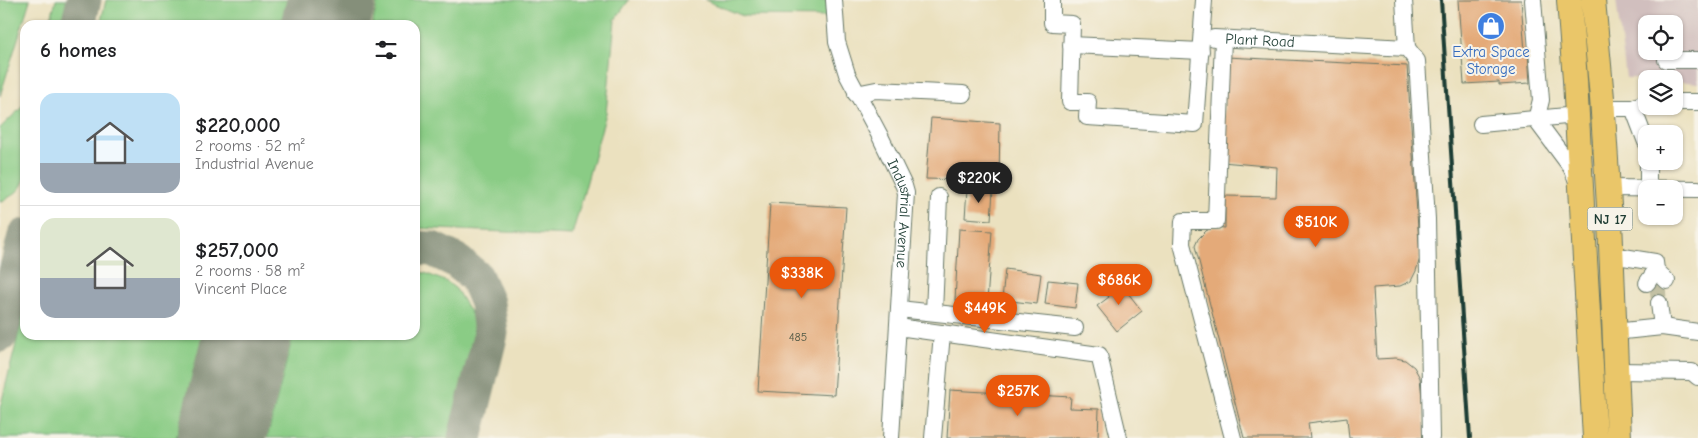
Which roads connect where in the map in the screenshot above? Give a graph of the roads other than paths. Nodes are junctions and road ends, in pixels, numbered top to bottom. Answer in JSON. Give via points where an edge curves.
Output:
{"nodes":[{"id":1,"x":834,"y":0,"type":"edge"},
{"id":2,"x":1052,"y":0,"type":"edge"},
{"id":3,"x":1204,"y":0,"type":"edge"},
{"id":4,"x":1404,"y":0,"type":"edge"},
{"id":5,"x":1533,"y":0,"type":"edge"},
{"id":6,"x":1569,"y":0,"type":"edge"},
{"id":7,"x":1593,"y":0,"type":"edge"},
{"id":8,"x":1223,"y":39,"type":"junction"},
{"id":9,"x":1201,"y":44,"type":"junction"},
{"id":10,"x":1071,"y":45,"type":"junction"},
{"id":11,"x":1407,"y":48,"type":"junction"},
{"id":12,"x":1683,"y":60,"type":"edge"},
{"id":13,"x":1698,"y":60,"type":"edge"},
{"id":14,"x":856,"y":94,"type":"junction"},
{"id":15,"x":962,"y":94,"type":"dead end"},
{"id":16,"x":1683,"y":102,"type":"edge"},
{"id":17,"x":1698,"y":102,"type":"edge"},
{"id":18,"x":1638,"y":105,"type":"edge"},
{"id":19,"x":1603,"y":108,"type":"junction"},
{"id":20,"x":1577,"y":115,"type":"junction"},
{"id":21,"x":1536,"y":120,"type":"junction"},
{"id":22,"x":1481,"y":124,"type":"dead end"},
{"id":23,"x":1608,"y":188,"type":"junction"},
{"id":24,"x":1638,"y":188,"type":"edge"},
{"id":25,"x":1683,"y":189,"type":"edge"},
{"id":26,"x":1698,"y":189,"type":"edge"},
{"id":27,"x":1581,"y":192,"type":"junction"},
{"id":28,"x":939,"y":197,"type":"dead end"},
{"id":29,"x":1611,"y":255,"type":"junction"},
{"id":30,"x":1657,"y":279,"type":"tunnel mouth"},
{"id":31,"x":899,"y":308,"type":"junction"},
{"id":32,"x":934,"y":312,"type":"junction"},
{"id":33,"x":898,"y":328,"type":"junction"},
{"id":34,"x":1075,"y":328,"type":"dead end"},
{"id":35,"x":1614,"y":332,"type":"junction"},
{"id":36,"x":1698,"y":332,"type":"edge"},
{"id":37,"x":942,"y":333,"type":"junction"},
{"id":38,"x":1616,"y":371,"type":"junction"},
{"id":39,"x":1698,"y":377,"type":"edge"},
{"id":40,"x":1620,"y":431,"type":"edge"},
{"id":41,"x":891,"y":438,"type":"edge"},
{"id":42,"x":933,"y":438,"type":"edge"},
{"id":43,"x":1119,"y":438,"type":"edge"},
{"id":44,"x":1233,"y":438,"type":"edge"},
{"id":45,"x":1430,"y":438,"type":"edge"},
{"id":46,"x":1594,"y":438,"type":"edge"}],
"edges":[{"from":1,"to":14,"type":"street","name":"Industrial Avenue","via":[[841,60]]},
{"from":2,"to":10,"type":"street","via":[[1052,23],[1072,24]]},
{"from":3,"to":9,"type":"street"},
{"from":4,"to":11,"type":"street"},
{"from":5,"to":21,"type":"street","via":[[1541,100]]},
{"from":6,"to":20,"type":"highway","number":"NJ 17"},
{"from":7,"to":19,"type":"highway","number":"NJ 17"},
{"from":8,"to":9,"type":"street","name":"Plant Road"},
{"from":8,"to":11,"type":"street","name":"Plant Road"},
{"from":8,"to":44,"type":"street","via":[[1216,221],[1183,221],[1182,244]]},
{"from":9,"to":10,"type":"street","name":"Plant Road"},
{"from":9,"to":10,"type":"street","via":[[1195,124],[1087,117],[1088,102],[1070,102]]},
{"from":11,"to":45,"type":"street","via":[[1417,61],[1427,219]]},
{"from":12,"to":13,"type":"street"},
{"from":14,"to":15,"type":"street","via":[[876,90]]},
{"from":14,"to":31,"type":"street","name":"Industrial Avenue","via":[[906,193]]},
{"from":16,"to":17,"type":"street"},
{"from":18,"to":19,"type":"street"},
{"from":19,"to":23,"type":"highway","number":"NJ 17"},
{"from":20,"to":21,"type":"street"},
{"from":20,"to":27,"type":"highway","number":"NJ 17"},
{"from":21,"to":22,"type":"street"},
{"from":21,"to":27,"type":"street","via":[[1571,168]]},
{"from":23,"to":24,"type":"street"},
{"from":23,"to":29,"type":"highway","number":"NJ 17"},
{"from":25,"to":26,"type":"street"},
{"from":27,"to":46,"type":"highway","number":"NJ 17"},
{"from":28,"to":32,"type":"street"},
{"from":29,"to":30,"type":"street","via":[[1655,262]]},
{"from":29,"to":35,"type":"highway","number":"NJ 17"},
{"from":31,"to":32,"type":"street"},
{"from":31,"to":33,"type":"street","name":"Industrial Avenue"},
{"from":32,"to":34,"type":"street"},
{"from":33,"to":37,"type":"street"},
{"from":33,"to":41,"type":"street","name":"Industrial Avenue"},
{"from":35,"to":36,"type":"street","via":[[1660,309]]},
{"from":35,"to":38,"type":"highway","number":"NJ 17"},
{"from":37,"to":42,"type":"street"},
{"from":37,"to":43,"type":"street","via":[[1099,355]]},
{"from":38,"to":39,"type":"street","via":[[1692,372]]},
{"from":38,"to":40,"type":"highway","number":"NJ 17"}]}
